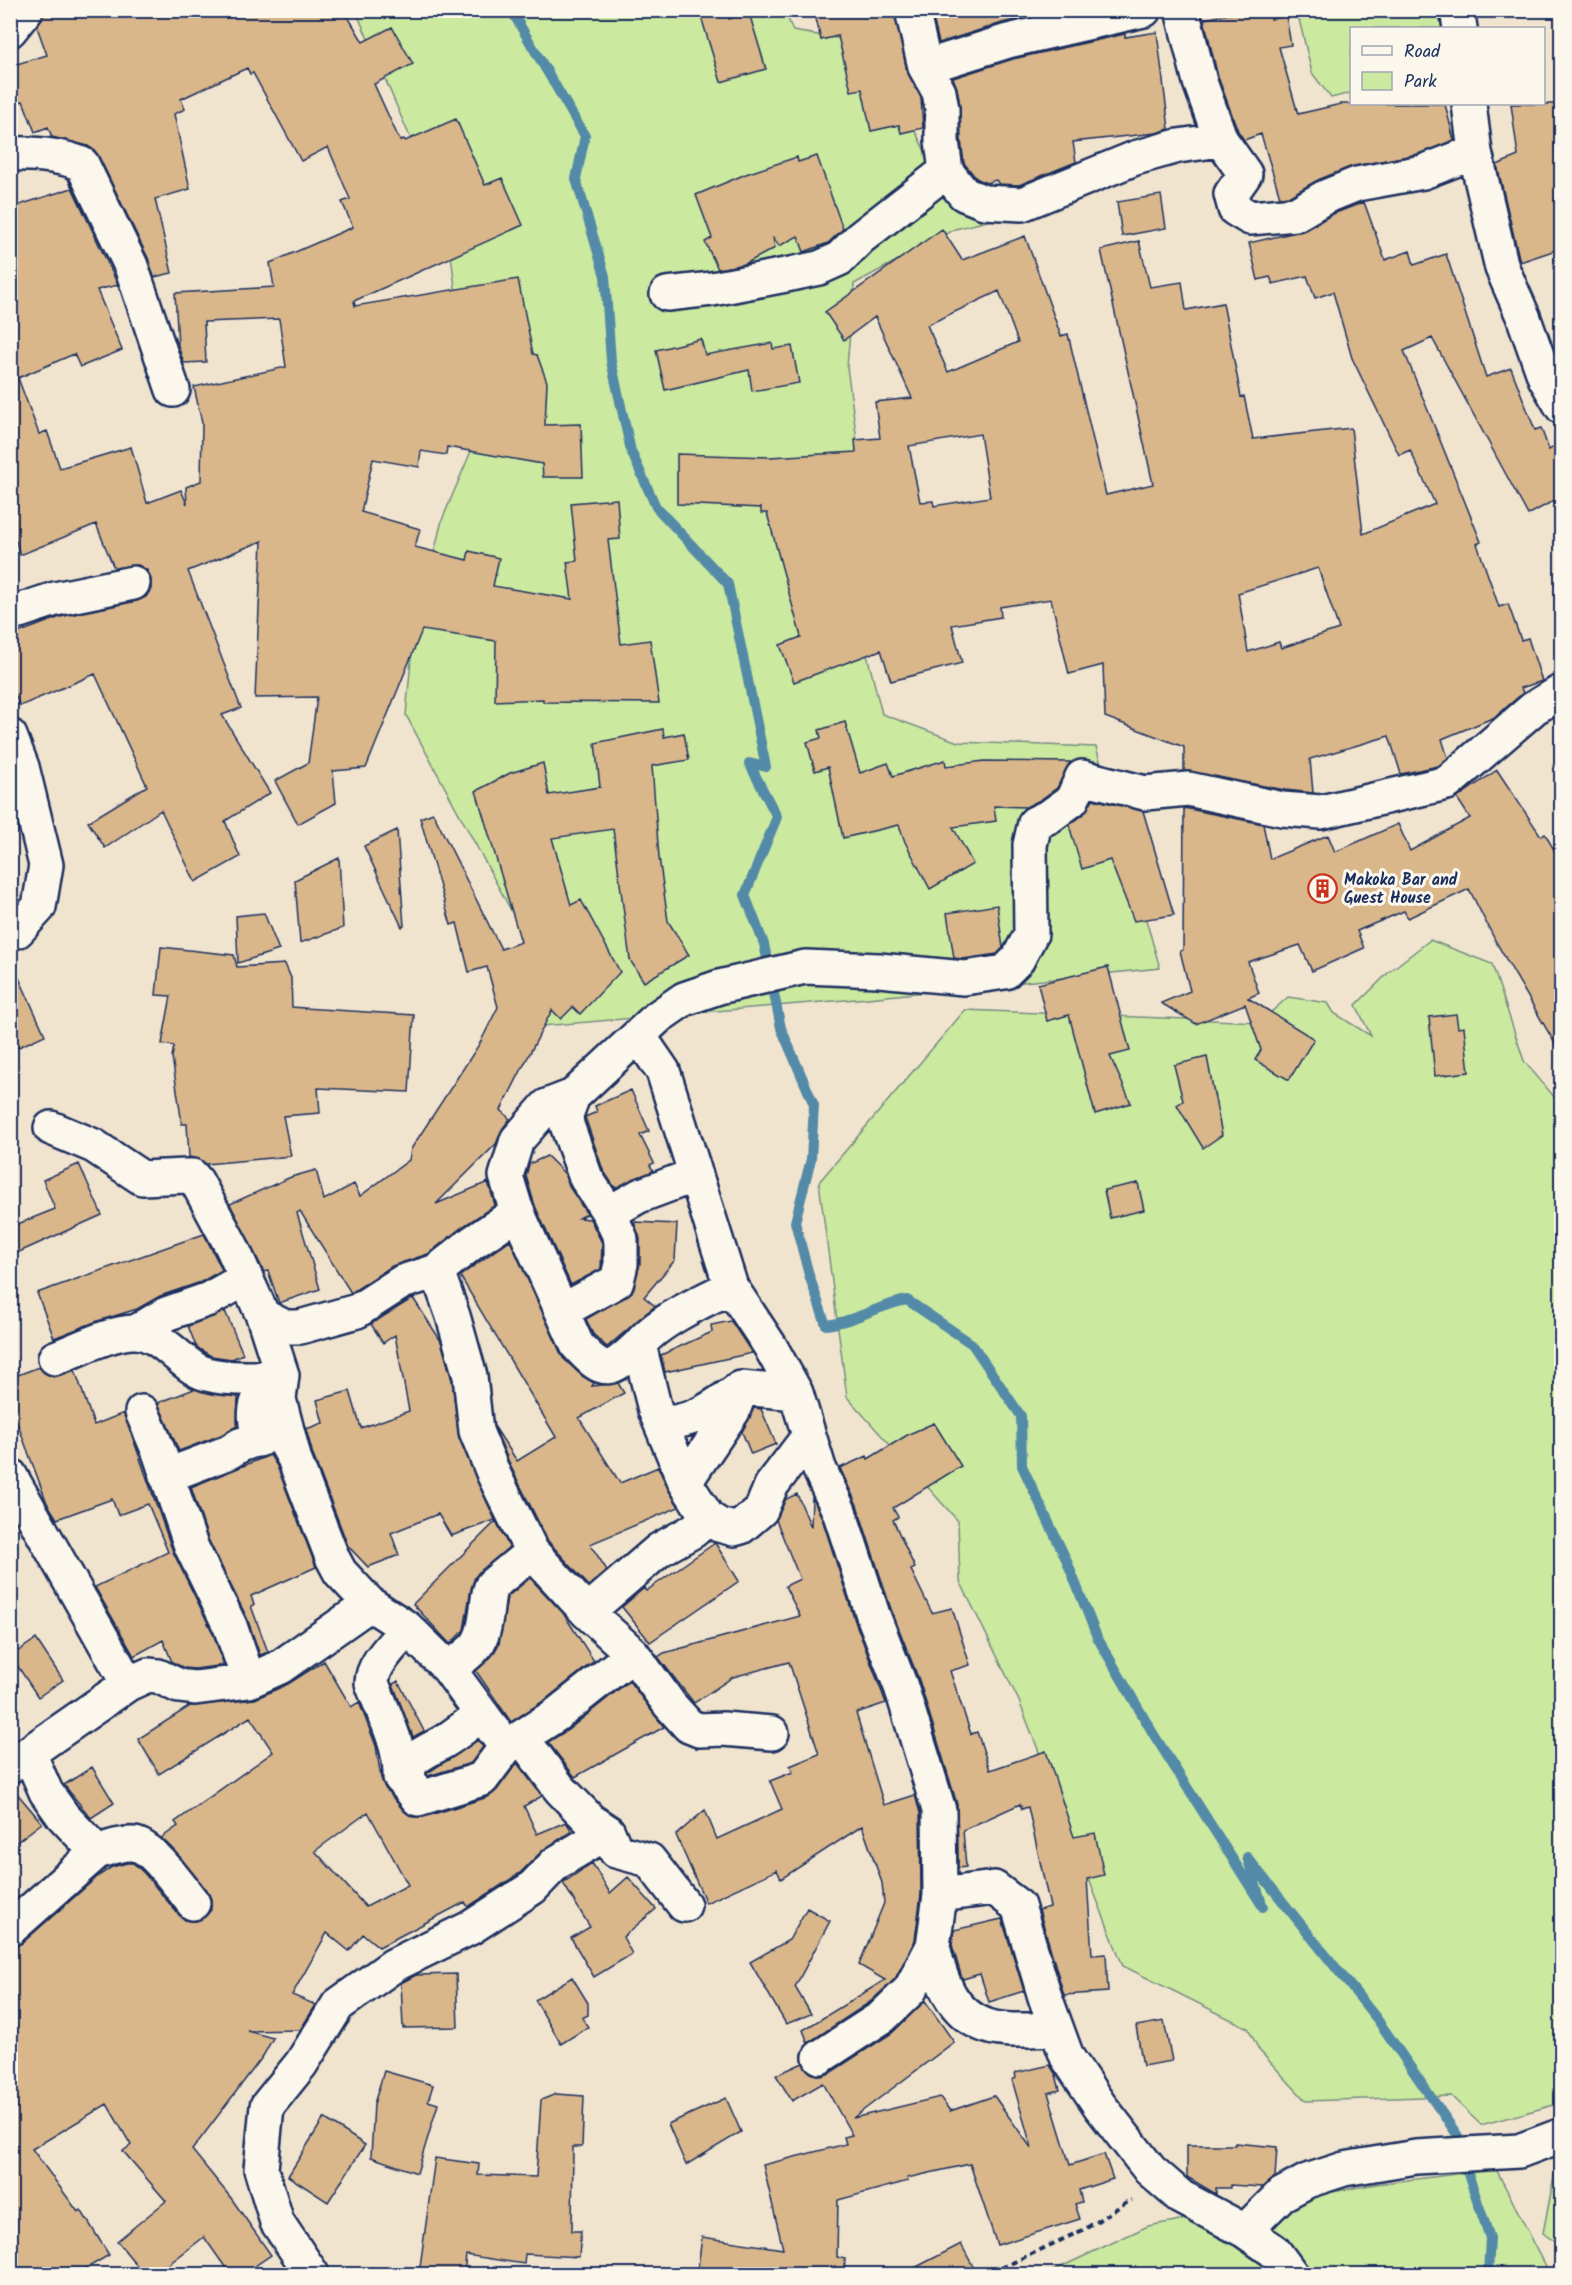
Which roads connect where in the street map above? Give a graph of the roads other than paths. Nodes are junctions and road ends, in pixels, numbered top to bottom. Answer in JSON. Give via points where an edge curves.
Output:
{"nodes":[{"id":1,"x":26,"y":10,"type":"edge"},
{"id":2,"x":912,"y":10,"type":"edge"},
{"id":3,"x":1144,"y":10,"type":"edge"},
{"id":4,"x":1182,"y":10,"type":"edge"},
{"id":5,"x":1457,"y":10,"type":"edge"},
{"id":6,"x":1460,"y":27,"type":"edge"},
{"id":7,"x":10,"y":30,"type":"edge"},
{"id":8,"x":925,"y":67,"type":"junction"},
{"id":9,"x":1469,"y":105,"type":"edge"},
{"id":10,"x":1221,"y":140,"type":"junction"},
{"id":11,"x":1475,"y":152,"type":"junction"},
{"id":12,"x":10,"y":154,"type":"edge"},
{"id":13,"x":946,"y":171,"type":"junction"},
{"id":14,"x":667,"y":294,"type":"dead end"},
{"id":15,"x":1553,"y":371,"type":"edge"},
{"id":16,"x":173,"y":390,"type":"dead end"},
{"id":17,"x":1562,"y":407,"type":"edge"},
{"id":18,"x":133,"y":583,"type":"dead end"},
{"id":19,"x":10,"y":614,"type":"edge"},
{"id":20,"x":1562,"y":691,"type":"edge"},
{"id":21,"x":10,"y":736,"type":"edge"},
{"id":22,"x":10,"y":933,"type":"edge"},
{"id":23,"x":639,"y":1036,"type":"junction"},
{"id":24,"x":573,"y":1096,"type":"junction"},
{"id":25,"x":51,"y":1128,"type":"dead end"},
{"id":26,"x":695,"y":1175,"type":"junction"},
{"id":27,"x":518,"y":1212,"type":"junction"},
{"id":28,"x":609,"y":1213,"type":"junction"},
{"id":29,"x":436,"y":1271,"type":"junction"},
{"id":30,"x":245,"y":1279,"type":"junction"},
{"id":31,"x":731,"y":1287,"type":"junction"},
{"id":32,"x":562,"y":1311,"type":"junction"},
{"id":33,"x":263,"y":1316,"type":"junction"},
{"id":34,"x":136,"y":1332,"type":"junction"},
{"id":35,"x":639,"y":1345,"type":"junction"},
{"id":36,"x":55,"y":1358,"type":"dead end"},
{"id":37,"x":281,"y":1376,"type":"junction"},
{"id":38,"x":741,"y":1388,"type":"junction"},
{"id":39,"x":796,"y":1393,"type":"junction"},
{"id":40,"x":142,"y":1412,"type":"dead end"},
{"id":41,"x":666,"y":1435,"type":"junction"},
{"id":42,"x":809,"y":1436,"type":"junction"},
{"id":43,"x":259,"y":1440,"type":"junction"},
{"id":44,"x":710,"y":1447,"type":"junction"},
{"id":45,"x":296,"y":1461,"type":"junction"},
{"id":46,"x":10,"y":1475,"type":"edge"},
{"id":47,"x":166,"y":1476,"type":"junction"},
{"id":48,"x":685,"y":1482,"type":"junction"},
{"id":49,"x":708,"y":1518,"type":"junction"},
{"id":50,"x":532,"y":1552,"type":"junction"},
{"id":51,"x":370,"y":1604,"type":"junction"},
{"id":52,"x":586,"y":1612,"type":"junction"},
{"id":53,"x":407,"y":1628,"type":"junction"},
{"id":54,"x":633,"y":1654,"type":"junction"},
{"id":55,"x":448,"y":1668,"type":"junction"},
{"id":56,"x":249,"y":1681,"type":"junction"},
{"id":57,"x":128,"y":1684,"type":"junction"},
{"id":58,"x":482,"y":1714,"type":"junction"},
{"id":59,"x":772,"y":1733,"type":"dead end"},
{"id":60,"x":514,"y":1743,"type":"junction"},
{"id":61,"x":20,"y":1760,"type":"edge"},
{"id":62,"x":418,"y":1799,"type":"junction"},
{"id":63,"x":608,"y":1832,"type":"junction"},
{"id":64,"x":97,"y":1852,"type":"junction"},
{"id":65,"x":940,"y":1895,"type":"junction"},
{"id":66,"x":194,"y":1903,"type":"dead end"},
{"id":67,"x":684,"y":1905,"type":"dead end"},
{"id":68,"x":10,"y":1929,"type":"edge"},
{"id":69,"x":933,"y":1946,"type":"junction"},
{"id":70,"x":1056,"y":2029,"type":"junction"},
{"id":71,"x":820,"y":2058,"type":"dead end"},
{"id":72,"x":1562,"y":2135,"type":"edge"},
{"id":73,"x":1245,"y":2231,"type":"junction"},
{"id":74,"x":312,"y":2274,"type":"edge"},
{"id":75,"x":1291,"y":2274,"type":"edge"}],
"edges":[{"from":1,"to":7,"type":"street"},
{"from":2,"to":8,"type":"street"},
{"from":3,"to":8,"type":"street","via":[[1008,41]]},
{"from":4,"to":10,"type":"street","via":[[1200,82]]},
{"from":5,"to":6,"type":"street"},
{"from":8,"to":13,"type":"street","via":[[939,92]]},
{"from":9,"to":11,"type":"street"},
{"from":10,"to":11,"type":"street","via":[[1245,174],[1231,194],[1235,208],[1250,218],[1296,214],[1357,184],[1424,172]]},
{"from":10,"to":13,"type":"street","via":[[1135,158],[1022,204],[984,202],[964,194]]},
{"from":11,"to":15,"type":"street","via":[[1502,268]]},
{"from":12,"to":16,"type":"street","via":[[65,157],[82,164],[131,266]]},
{"from":13,"to":14,"type":"street","via":[[839,259],[819,268]]},
{"from":15,"to":17,"type":"street"},
{"from":18,"to":19,"type":"street","via":[[55,599]]},
{"from":20,"to":23,"type":"street","via":[[1534,708],[1447,783],[1321,812],[1282,809],[1188,789],[1145,793],[1082,777],[1072,800],[1035,823],[1030,845],[1031,934],[1018,959],[1005,972],[964,978],[805,967],[684,999]]},
{"from":21,"to":22,"type":"street","via":[[22,767],[46,865],[39,907],[17,931]]},
{"from":23,"to":24,"type":"street"},
{"from":23,"to":26,"type":"street","via":[[663,1071]]},
{"from":24,"to":27,"type":"street","via":[[547,1106],[517,1140],[506,1176]]},
{"from":24,"to":28,"type":"street","via":[[566,1114],[567,1125],[586,1178]]},
{"from":25,"to":30,"type":"street","via":[[94,1146],[142,1178],[192,1176],[232,1247]]},
{"from":26,"to":28,"type":"street","via":[[639,1196]]},
{"from":26,"to":31,"type":"street"},
{"from":27,"to":29,"type":"street"},
{"from":27,"to":32,"type":"street"},
{"from":28,"to":32,"type":"street","via":[[621,1239],[617,1281]]},
{"from":29,"to":33,"type":"street","via":[[402,1282],[357,1311],[310,1325],[285,1328]]},
{"from":29,"to":50,"type":"street","via":[[470,1376],[476,1431]]},
{"from":30,"to":33,"type":"street"},
{"from":30,"to":34,"type":"street","via":[[209,1299],[166,1314]]},
{"from":31,"to":35,"type":"street","via":[[646,1335]]},
{"from":31,"to":39,"type":"street"},
{"from":32,"to":35,"type":"street","via":[[577,1345],[599,1366],[617,1365]]},
{"from":33,"to":37,"type":"street"},
{"from":34,"to":36,"type":"street"},
{"from":34,"to":37,"type":"street","via":[[171,1348],[198,1371],[231,1378]]},
{"from":35,"to":41,"type":"street","via":[[655,1410]]},
{"from":37,"to":43,"type":"street","via":[[264,1390],[256,1406]]},
{"from":37,"to":45,"type":"street","via":[[279,1398]]},
{"from":38,"to":39,"type":"street"},
{"from":38,"to":41,"type":"street","via":[[698,1417],[678,1423]]},
{"from":38,"to":44,"type":"street","via":[[734,1411]]},
{"from":39,"to":42,"type":"street"},
{"from":40,"to":47,"type":"street"},
{"from":41,"to":44,"type":"street"},
{"from":41,"to":48,"type":"street"},
{"from":42,"to":49,"type":"street","via":[[771,1486],[761,1510],[741,1527],[719,1525]]},
{"from":42,"to":65,"type":"street","via":[[901,1687],[939,1810]]},
{"from":43,"to":45,"type":"street","via":[[278,1434]]},
{"from":43,"to":47,"type":"street"},
{"from":44,"to":48,"type":"street"},
{"from":45,"to":51,"type":"street","via":[[332,1557],[340,1572]]},
{"from":46,"to":57,"type":"street"},
{"from":47,"to":56,"type":"street","via":[[191,1546],[230,1626]]},
{"from":48,"to":49,"type":"street"},
{"from":49,"to":52,"type":"street","via":[[659,1550]]},
{"from":50,"to":52,"type":"street"},
{"from":50,"to":55,"type":"street","via":[[492,1585],[480,1640],[473,1651]]},
{"from":51,"to":53,"type":"street"},
{"from":51,"to":56,"type":"street","via":[[280,1667]]},
{"from":52,"to":54,"type":"street"},
{"from":53,"to":55,"type":"street"},
{"from":53,"to":62,"type":"street","via":[[377,1666],[372,1683],[394,1741],[400,1777]]},
{"from":54,"to":59,"type":"street","via":[[689,1726],[699,1730]]},
{"from":54,"to":60,"type":"street"},
{"from":55,"to":58,"type":"street"},
{"from":56,"to":57,"type":"street","via":[[195,1688],[148,1675]]},
{"from":57,"to":61,"type":"street"},
{"from":58,"to":60,"type":"street"},
{"from":58,"to":62,"type":"street","via":[[413,1761],[409,1780]]},
{"from":60,"to":62,"type":"street","via":[[482,1779]]},
{"from":60,"to":63,"type":"street","via":[[590,1820]]},
{"from":61,"to":64,"type":"street"},
{"from":63,"to":67,"type":"street","via":[[616,1851],[649,1860]]},
{"from":63,"to":74,"type":"street","via":[[556,1863],[532,1888],[470,1928],[394,1965],[338,2005],[301,2064],[267,2106],[261,2169],[277,2222]]},
{"from":64,"to":66,"type":"street","via":[[121,1844],[136,1844],[148,1850]]},
{"from":64,"to":68,"type":"street"},
{"from":65,"to":69,"type":"street"},
{"from":65,"to":70,"type":"street","via":[[994,1888],[1018,1906]]},
{"from":69,"to":70,"type":"street","via":[[949,1997],[964,2013],[987,2026]]},
{"from":69,"to":71,"type":"street","via":[[910,1990],[882,2017]]},
{"from":70,"to":73,"type":"street","via":[[1067,2057],[1150,2170],[1181,2197]]},
{"from":72,"to":73,"type":"street","via":[[1519,2151],[1416,2157],[1344,2169],[1306,2181],[1281,2195]]},
{"from":73,"to":75,"type":"street","via":[[1274,2251]]}]}
